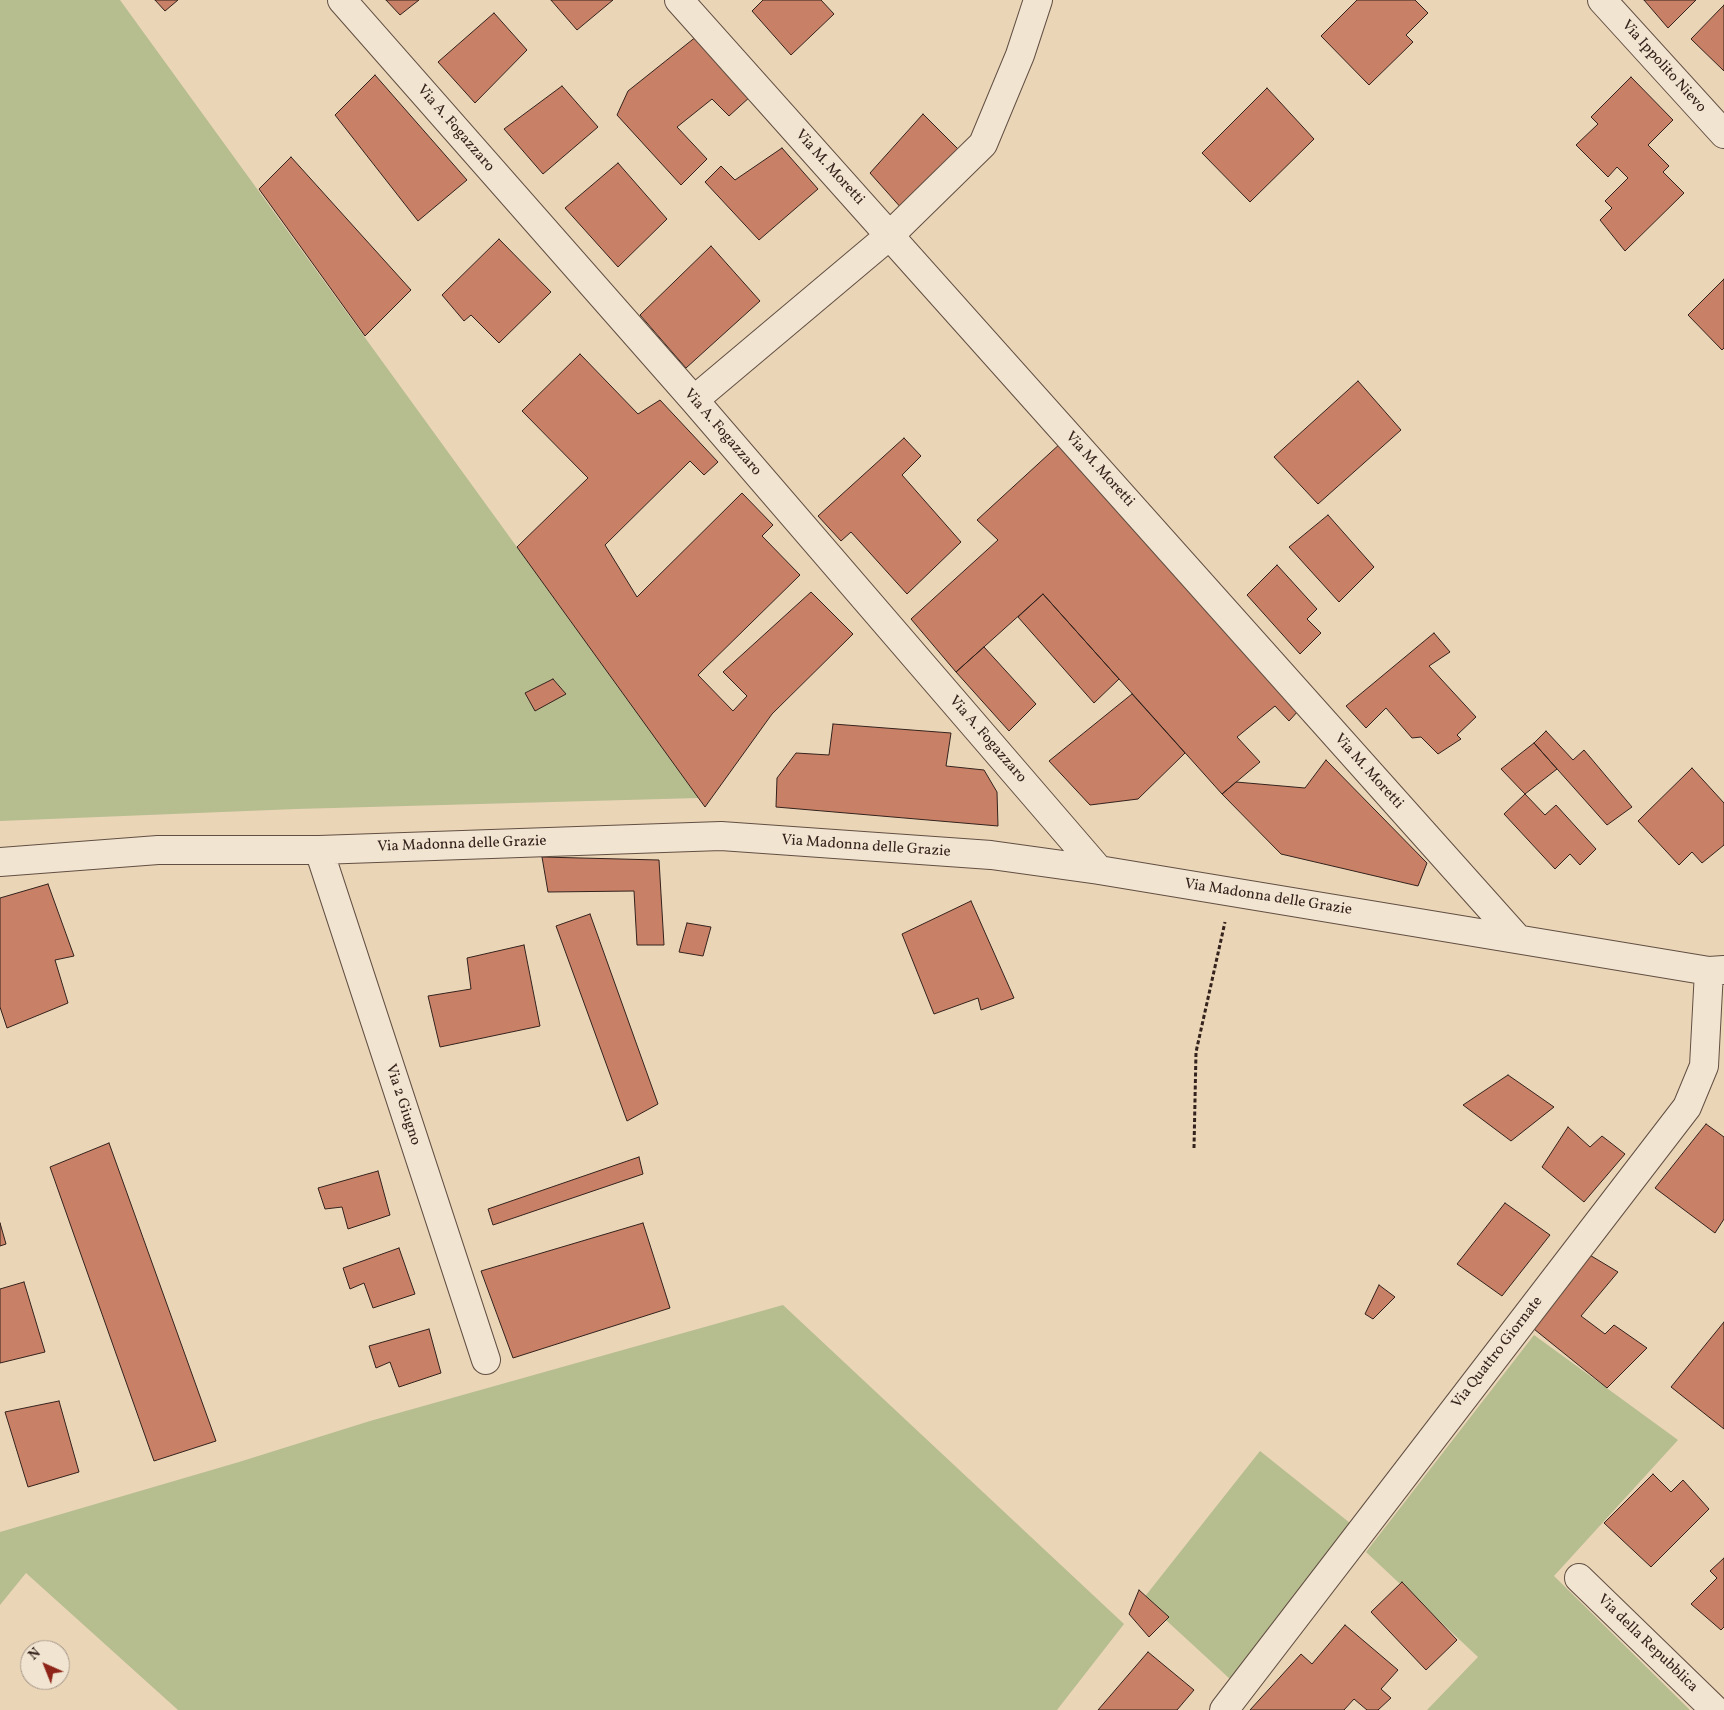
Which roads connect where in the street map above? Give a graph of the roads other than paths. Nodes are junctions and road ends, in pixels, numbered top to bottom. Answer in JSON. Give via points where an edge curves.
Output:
{"nodes":[{"id":1,"x":342,"y":0,"type":"edge"},
{"id":2,"x":679,"y":0,"type":"edge"},
{"id":3,"x":1038,"y":0,"type":"edge"},
{"id":4,"x":1602,"y":0,"type":"edge"},
{"id":5,"x":1724,"y":134,"type":"edge"},
{"id":6,"x":889,"y":236,"type":"junction"},
{"id":7,"x":694,"y":400,"type":"junction"},
{"id":8,"x":319,"y":850,"type":"junction"},
{"id":9,"x":0,"y":862,"type":"edge"},
{"id":10,"x":1099,"y":870,"type":"junction"},
{"id":11,"x":1518,"y":939,"type":"junction"},
{"id":12,"x":1717,"y":971,"type":"edge"},
{"id":13,"x":486,"y":1360,"type":"dead end"},
{"id":14,"x":1579,"y":1578,"type":"dead end"},
{"id":15,"x":1224,"y":1710,"type":"edge"},
{"id":16,"x":1715,"y":1710,"type":"edge"}],
"edges":[{"from":1,"to":7,"type":"street","name":"Via A. Fogazzaro"},
{"from":2,"to":6,"type":"street","name":"Via M. Moretti"},
{"from":3,"to":6,"type":"street","via":[[1020,55],[982,144]]},
{"from":4,"to":5,"type":"street","name":"Via Ippolito Nievo"},
{"from":6,"to":7,"type":"street"},
{"from":6,"to":11,"type":"street","name":"Via M. Moretti"},
{"from":7,"to":10,"type":"street","name":"Via A. Fogazzaro"},
{"from":8,"to":9,"type":"street","name":"Via Madonna delle Grazie","via":[[158,850]]},
{"from":8,"to":10,"type":"street","name":"Via Madonna delle Grazie","via":[[721,836],[991,855]]},
{"from":8,"to":13,"type":"street","name":"Via 2 Giugno"},
{"from":10,"to":11,"type":"street","name":"Via Madonna delle Grazie"},
{"from":11,"to":12,"type":"street","name":"Via Madonna delle Grazie"},
{"from":12,"to":15,"type":"street","name":"Via Quattro Giornate","via":[[1704,1066],[1687,1107]]},
{"from":14,"to":16,"type":"street","name":"Via della Repubblica"}]}
